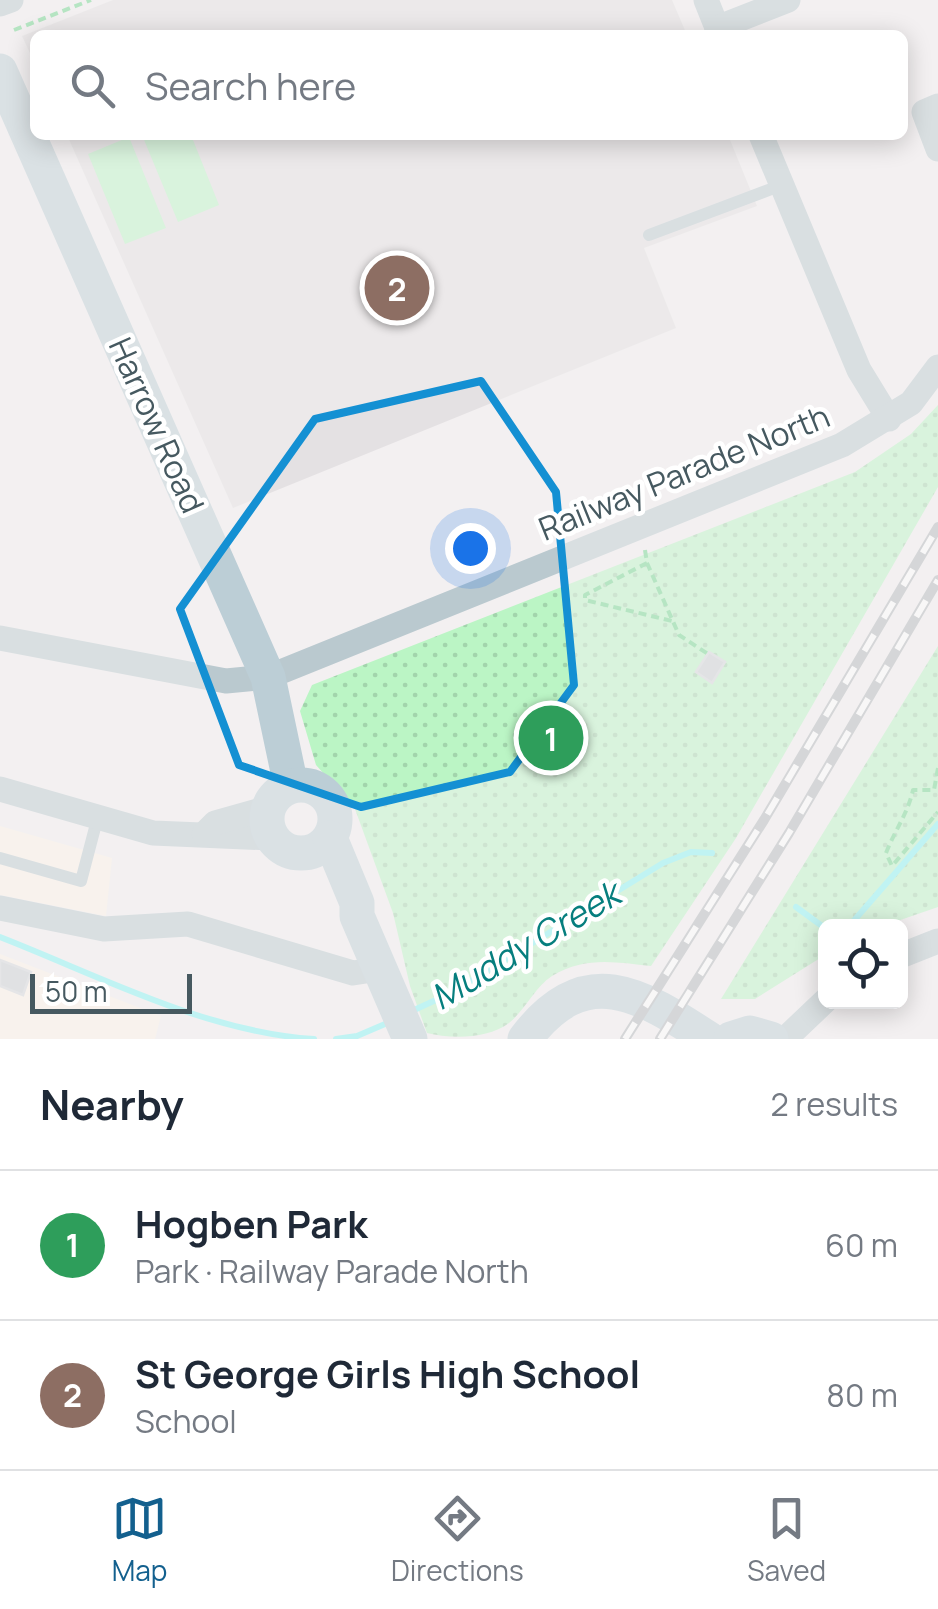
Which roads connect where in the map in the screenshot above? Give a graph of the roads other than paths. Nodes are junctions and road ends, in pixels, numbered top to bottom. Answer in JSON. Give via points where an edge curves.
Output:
{"nodes":[{"id":1,"x":11,"y":0,"type":"edge"},
{"id":2,"x":706,"y":0,"type":"edge"},
{"id":3,"x":788,"y":0,"type":"edge"},
{"id":4,"x":0,"y":4,"type":"edge"},
{"id":5,"x":718,"y":30,"type":"edge"},
{"id":6,"x":720,"y":30,"type":"edge"},
{"id":7,"x":0,"y":71,"type":"edge"},
{"id":8,"x":938,"y":106,"type":"edge"},
{"id":9,"x":30,"y":139,"type":"edge"},
{"id":10,"x":31,"y":140,"type":"edge"},
{"id":11,"x":763,"y":140,"type":"edge"},
{"id":12,"x":938,"y":149,"type":"edge"},
{"id":13,"x":782,"y":186,"type":"junction"},
{"id":14,"x":648,"y":236,"type":"dead end"},
{"id":15,"x":938,"y":368,"type":"edge"},
{"id":16,"x":889,"y":419,"type":"junction"},
{"id":17,"x":0,"y":638,"type":"edge"},
{"id":18,"x":268,"y":677,"type":"junction"},
{"id":19,"x":0,"y":789,"type":"edge"},
{"id":20,"x":98,"y":820,"type":"junction"},
{"id":21,"x":292,"y":825,"type":"junction"},
{"id":22,"x":0,"y":858,"type":"edge"},
{"id":23,"x":0,"y":908,"type":"edge"},
{"id":24,"x":938,"y":941,"type":"edge"},
{"id":25,"x":908,"y":953,"type":"edge"},
{"id":26,"x":380,"y":969,"type":"junction"},
{"id":27,"x":818,"y":1008,"type":"edge"},
{"id":28,"x":405,"y":1028,"type":"edge"},
{"id":29,"x":524,"y":1037,"type":"edge"},
{"id":30,"x":709,"y":1039,"type":"edge"},
{"id":31,"x":730,"y":1039,"type":"edge"},
{"id":32,"x":771,"y":1039,"type":"edge"},
{"id":33,"x":785,"y":1039,"type":"edge"}],
"edges":[{"from":1,"to":4,"type":"street"},
{"from":2,"to":5,"type":"street"},
{"from":3,"to":6,"type":"street"},
{"from":7,"to":9,"type":"main road","name":"Harrow Road"},
{"from":8,"to":12,"type":"street","via":[[924,112]]},
{"from":10,"to":18,"type":"main road","name":"Harrow Road"},
{"from":11,"to":13,"type":"street"},
{"from":13,"to":14,"type":"lane"},
{"from":13,"to":16,"type":"street","via":[[859,370]]},
{"from":15,"to":16,"type":"street","name":"Railway Parade North"},
{"from":16,"to":18,"type":"street","name":"Railway Parade North","via":[[842,444]]},
{"from":17,"to":18,"type":"street","name":"Railway Parade North","via":[[226,681]]},
{"from":18,"to":21,"type":"main road","name":"Harrow Road"},
{"from":19,"to":20,"type":"street"},
{"from":20,"to":21,"type":"street","via":[[219,839]]},
{"from":20,"to":22,"type":"lane","via":[[81,880]]},
{"from":21,"to":26,"type":"main road","name":"Harrow Road","via":[[343,907],[357,916]]},
{"from":23,"to":26,"type":"street","via":[[104,929],[188,924],[353,973]]},
{"from":24,"to":25,"type":"street"},
{"from":26,"to":28,"type":"main road","name":"Harrow Road"},
{"from":27,"to":33,"type":"street"},
{"from":29,"to":30,"type":"main road","via":[[560,1004],[586,991],[616,990]]},
{"from":31,"to":32,"type":"main road","via":[[750,1033]]}]}
